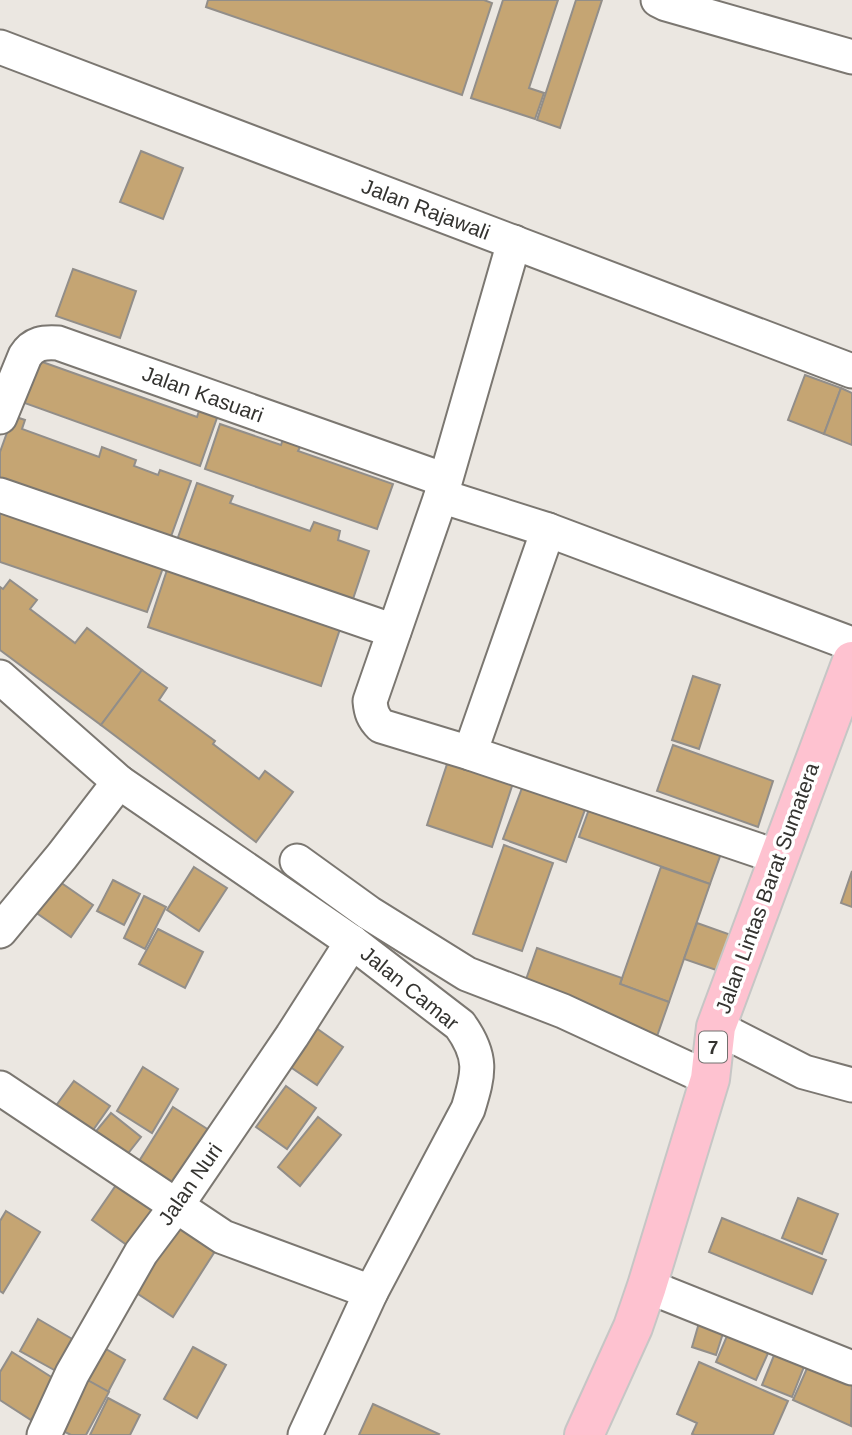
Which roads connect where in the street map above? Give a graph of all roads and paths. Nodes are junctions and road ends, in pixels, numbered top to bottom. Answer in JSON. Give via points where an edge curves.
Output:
{"nodes":[{"id":1,"x":658,"y":0,"type":"edge"},
{"id":2,"x":0,"y":47,"type":"edge"},
{"id":3,"x":852,"y":57,"type":"edge"},
{"id":4,"x":514,"y":242,"type":"junction"},
{"id":5,"x":852,"y":371,"type":"edge"},
{"id":6,"x":0,"y":416,"type":"edge"},
{"id":7,"x":443,"y":488,"type":"junction"},
{"id":8,"x":0,"y":495,"type":"edge"},
{"id":9,"x":548,"y":530,"type":"junction"},
{"id":10,"x":394,"y":631,"type":"junction"},
{"id":11,"x":852,"y":644,"type":"edge"},
{"id":12,"x":852,"y":661,"type":"edge"},
{"id":13,"x":0,"y":677,"type":"edge"},
{"id":14,"x":470,"y":753,"type":"junction"},
{"id":15,"x":119,"y":782,"type":"junction"},
{"id":16,"x":778,"y":857,"type":"junction"},
{"id":17,"x":297,"y":861,"type":"dead end"},
{"id":18,"x":0,"y":932,"type":"edge"},
{"id":19,"x":352,"y":942,"type":"junction"},
{"id":20,"x":716,"y":1027,"type":"junction"},
{"id":21,"x":710,"y":1079,"type":"junction"},
{"id":22,"x":852,"y":1085,"type":"edge"},
{"id":23,"x":0,"y":1088,"type":"edge"},
{"id":24,"x":177,"y":1206,"type":"junction"},
{"id":25,"x":647,"y":1286,"type":"junction"},
{"id":26,"x":371,"y":1292,"type":"junction"},
{"id":27,"x":852,"y":1368,"type":"edge"},
{"id":28,"x":44,"y":1435,"type":"edge"},
{"id":29,"x":305,"y":1435,"type":"edge"},
{"id":30,"x":584,"y":1435,"type":"edge"}],
"edges":[{"from":1,"to":3,"type":"street"},
{"from":2,"to":4,"type":"street","name":"Jalan Rajawali"},
{"from":4,"to":5,"type":"street","name":"Jalan Rajawali"},
{"from":4,"to":7,"type":"street"},
{"from":6,"to":7,"type":"street","name":"Jalan Kasuari","via":[[30,348],[58,343]]},
{"from":7,"to":9,"type":"street"},
{"from":7,"to":10,"type":"street"},
{"from":8,"to":10,"type":"street"},
{"from":9,"to":11,"type":"street"},
{"from":9,"to":14,"type":"street"},
{"from":10,"to":14,"type":"street","via":[[370,701],[374,719],[381,726]]},
{"from":12,"to":16,"type":"highway","name":"Jalan Lintas Barat Sumatera","number":"7"},
{"from":13,"to":15,"type":"street","name":"Jalan Camar"},
{"from":14,"to":16,"type":"street"},
{"from":15,"to":18,"type":"street"},
{"from":15,"to":19,"type":"street","name":"Jalan Camar"},
{"from":16,"to":20,"type":"highway","name":"Jalan Lintas Barat Sumatera","number":"7"},
{"from":17,"to":21,"type":"street","via":[[369,914],[467,974]]},
{"from":19,"to":24,"type":"street","name":"Jalan Nuri"},
{"from":19,"to":26,"type":"street","name":"Jalan Camar","via":[[460,1026],[472,1041],[477,1059],[468,1109]]},
{"from":20,"to":21,"type":"highway","name":"Jalan Lintas Barat Sumatera","number":"7"},
{"from":20,"to":22,"type":"street","via":[[804,1072]]},
{"from":21,"to":25,"type":"highway","name":"Jalan Lintas Barat Sumatera","number":"7"},
{"from":23,"to":24,"type":"street"},
{"from":24,"to":26,"type":"street","via":[[223,1237]]},
{"from":24,"to":28,"type":"street","name":"Jalan Nuri","via":[[141,1253],[72,1374]]},
{"from":25,"to":27,"type":"street"},
{"from":25,"to":30,"type":"highway","name":"Jalan Lintas Barat Sumatera","number":"7"},
{"from":26,"to":29,"type":"street","name":"Jalan Camar"}]}
